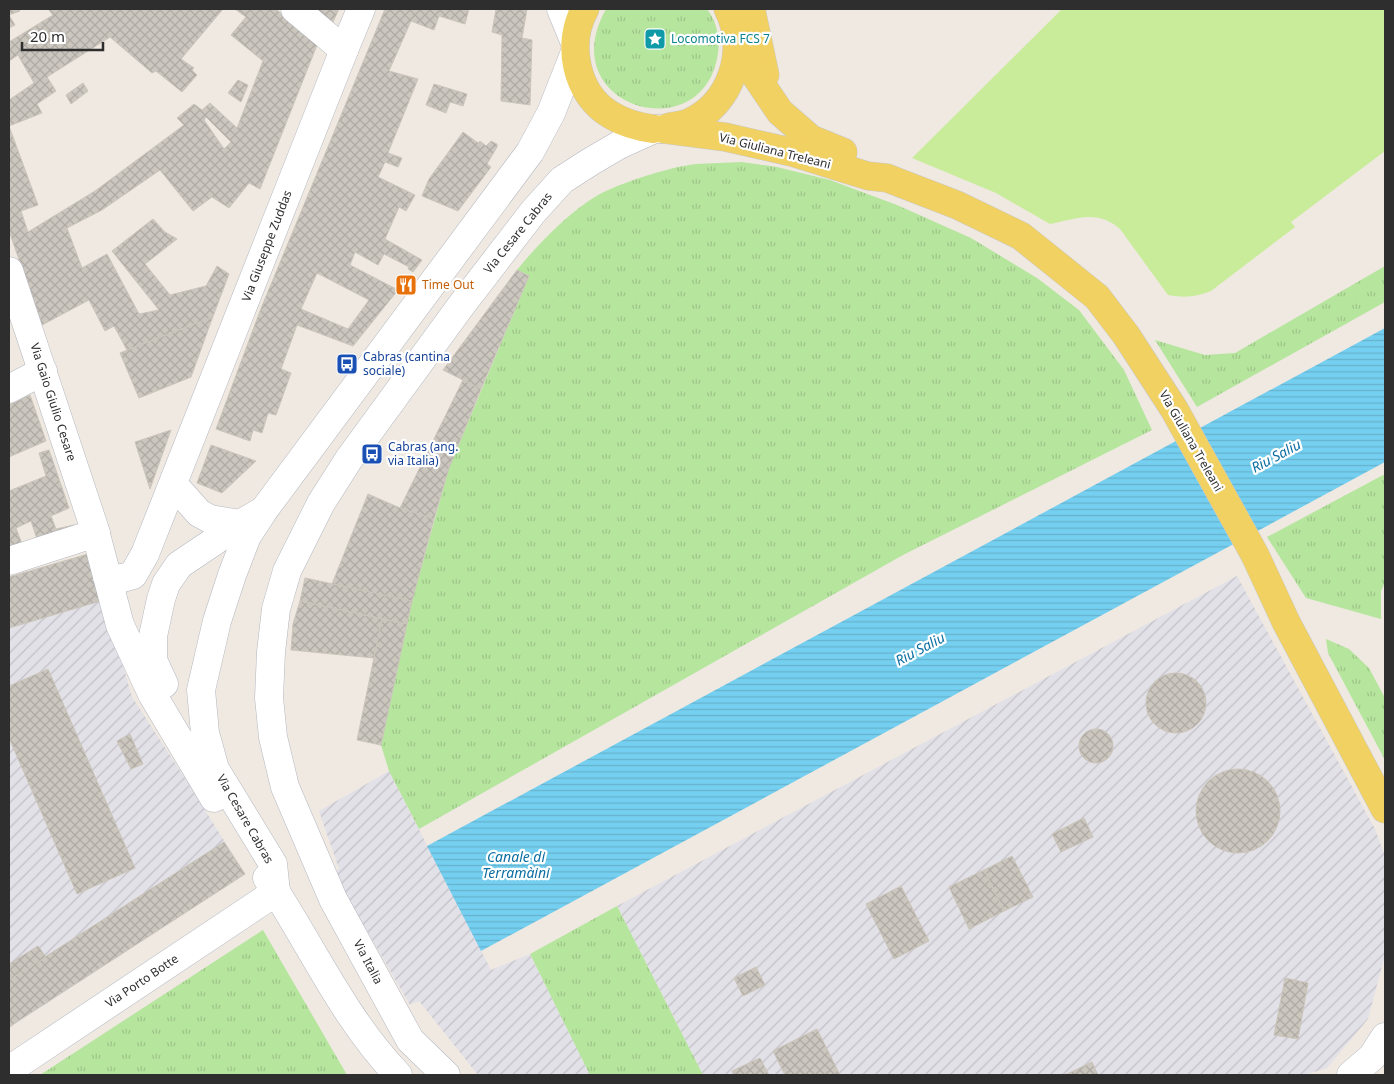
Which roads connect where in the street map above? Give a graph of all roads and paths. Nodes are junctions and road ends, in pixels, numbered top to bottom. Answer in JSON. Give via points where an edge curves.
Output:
{"nodes":[{"id":1,"x":295,"y":9,"type":"edge"},
{"id":2,"x":361,"y":9,"type":"edge"},
{"id":3,"x":561,"y":9,"type":"edge"},
{"id":4,"x":585,"y":9,"type":"edge"},
{"id":5,"x":738,"y":20,"type":"edge"},
{"id":6,"x":575,"y":48,"type":"junction"},
{"id":7,"x":344,"y":50,"type":"junction"},
{"id":8,"x":768,"y":94,"type":"junction"},
{"id":9,"x":659,"y":129,"type":"junction"},
{"id":10,"x":887,"y":178,"type":"junction"},
{"id":11,"x":9,"y":271,"type":"edge"},
{"id":12,"x":43,"y":371,"type":"junction"},
{"id":13,"x":9,"y":389,"type":"edge"},
{"id":14,"x":174,"y":485,"type":"junction"},
{"id":15,"x":264,"y":510,"type":"junction"},
{"id":16,"x":240,"y":524,"type":"junction"},
{"id":17,"x":96,"y":534,"type":"junction"},
{"id":18,"x":9,"y":561,"type":"edge"},
{"id":19,"x":140,"y":562,"type":"junction"},
{"id":20,"x":179,"y":565,"type":"junction"},
{"id":21,"x":107,"y":576,"type":"junction"},
{"id":22,"x":175,"y":732,"type":"junction"},
{"id":23,"x":1385,"y":809,"type":"edge"},
{"id":24,"x":306,"y":837,"type":"joint"},
{"id":25,"x":276,"y":892,"type":"junction"},
{"id":26,"x":1385,"y":1037,"type":"edge"},
{"id":27,"x":9,"y":1070,"type":"edge"},
{"id":28,"x":1371,"y":1073,"type":"edge"},
{"id":29,"x":441,"y":1074,"type":"edge"},
{"id":30,"x":398,"y":1075,"type":"edge"}],
"edges":[{"from":1,"to":7,"type":"street"},
{"from":2,"to":7,"type":"street","name":"Via Giuseppe Zuddas"},
{"from":3,"to":6,"type":"street"},
{"from":4,"to":6,"type":"main road","via":[[577,27]]},
{"from":5,"to":8,"type":"main road","name":"Via Giuliana Treleani"},
{"from":5,"to":8,"type":"main road","name":"Via Giuliana Treleani","via":[[757,78]]},
{"from":5,"to":9,"type":"main road","via":[[735,68],[725,91],[702,115],[688,123]]},
{"from":6,"to":9,"type":"main road","name":"Via Giuliana Treleani","via":[[578,71],[590,96],[599,106],[610,115],[636,126]]},
{"from":6,"to":15,"type":"street","name":"Via Cesare Cabras","via":[[551,113],[530,152]]},
{"from":7,"to":14,"type":"street","name":"Via Giuseppe Zuddas"},
{"from":8,"to":10,"type":"main road","name":"Via Giuliana Treleani","via":[[780,112],[811,139],[872,164]]},
{"from":9,"to":10,"type":"main road","name":"Via Giuliana Treleani","via":[[725,137],[790,152],[868,176]]},
{"from":9,"to":24,"type":"street","name":"Via Cesare Cabras","via":[[619,145],[562,180],[533,212],[349,459],[302,538],[287,571],[276,609],[269,698],[273,737],[284,787]]},
{"from":10,"to":23,"type":"main road","name":"Via Giuliana Treleani","via":[[957,205],[1021,236],[1097,297],[1174,409],[1255,555],[1286,622]]},
{"from":11,"to":12,"type":"street","name":"Via Gaio Giulio Cesare"},
{"from":12,"to":13,"type":"street"},
{"from":12,"to":17,"type":"street","name":"Via Gaio Giulio Cesare"},
{"from":14,"to":16,"type":"street","via":[[198,513],[210,519]]},
{"from":14,"to":19,"type":"street","name":"Via Giuseppe Zuddas"},
{"from":15,"to":16,"type":"street","name":"Via Cesare Cabras"},
{"from":15,"to":25,"type":"street","name":"Via Cesare Cabras","via":[[247,536],[232,575],[217,621],[201,690],[205,734],[216,768],[273,864]]},
{"from":16,"to":20,"type":"street","name":"Via Cesare Cabras"},
{"from":17,"to":18,"type":"street"},
{"from":17,"to":19,"type":"street","via":[[121,557]]},
{"from":17,"to":21,"type":"street","name":"Via Cesare Cabras"},
{"from":19,"to":20,"type":"street","via":[[157,566]]},
{"from":19,"to":21,"type":"street","name":"Via Giuseppe Zuddas","via":[[133,575],[120,580]]},
{"from":20,"to":22,"type":"street","name":"Via Cesare Cabras","via":[[166,584],[153,636],[153,660],[176,710]]},
{"from":21,"to":22,"type":"street","name":"Via Cesare Cabras","via":[[120,625],[152,694]]},
{"from":22,"to":25,"type":"street","name":"Via Cesare Cabras"},
{"from":24,"to":29,"type":"street","name":"Via Italia","via":[[333,900],[410,1040]]},
{"from":25,"to":27,"type":"street","name":"Via Porto Botte"},
{"from":25,"to":30,"type":"street","via":[[347,1011]]},
{"from":26,"to":28,"type":"street","via":[[1372,1056]]}]}
